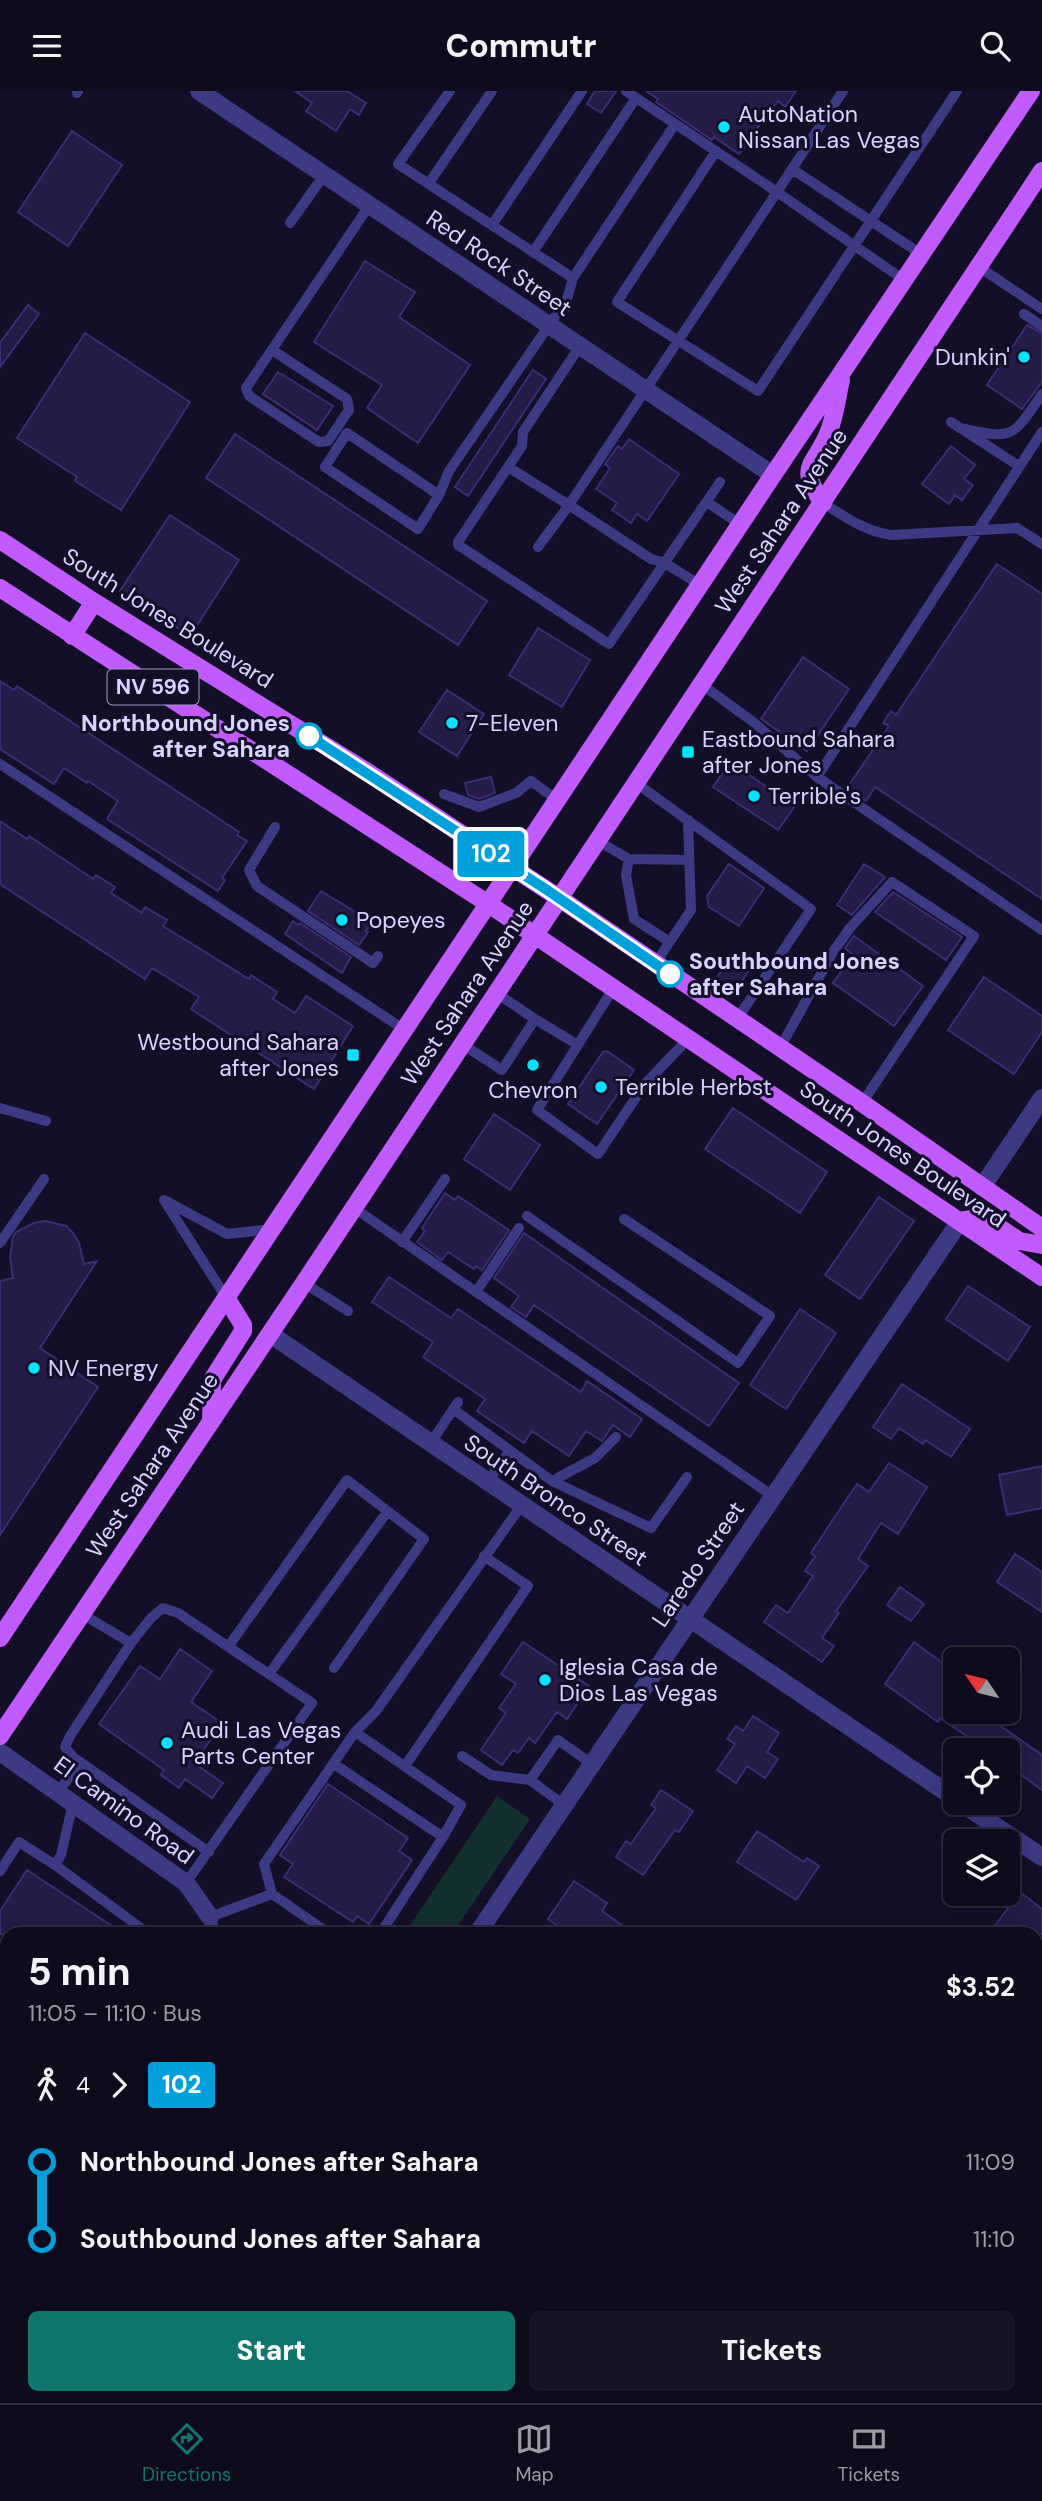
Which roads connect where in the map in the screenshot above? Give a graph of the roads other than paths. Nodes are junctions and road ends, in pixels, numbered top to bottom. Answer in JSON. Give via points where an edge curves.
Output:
{"nodes":[{"id":1,"x":199,"y":91,"type":"edge"},
{"id":2,"x":450,"y":91,"type":"edge"},
{"id":3,"x":492,"y":91,"type":"edge"},
{"id":4,"x":582,"y":91,"type":"edge"},
{"id":5,"x":626,"y":91,"type":"edge"},
{"id":6,"x":843,"y":91,"type":"edge"},
{"id":7,"x":957,"y":91,"type":"edge"},
{"id":8,"x":1031,"y":91,"type":"edge"},
{"id":9,"x":636,"y":98,"type":"junction"},
{"id":10,"x":675,"y":124,"type":"junction"},
{"id":11,"x":716,"y":151,"type":"junction"},
{"id":12,"x":792,"y":169,"type":"junction"},
{"id":13,"x":1042,"y":171,"type":"edge"},
{"id":14,"x":324,"y":175,"type":"junction"},
{"id":15,"x":429,"y":183,"type":"junction"},
{"id":16,"x":777,"y":192,"type":"junction"},
{"id":17,"x":369,"y":206,"type":"junction"},
{"id":18,"x":870,"y":222,"type":"junction"},
{"id":19,"x":290,"y":223,"type":"dead end"},
{"id":20,"x":492,"y":225,"type":"junction"},
{"id":21,"x":854,"y":246,"type":"junction"},
{"id":22,"x":533,"y":252,"type":"junction"},
{"id":23,"x":921,"y":254,"type":"junction"},
{"id":24,"x":978,"y":267,"type":"junction"},
{"id":25,"x":573,"y":278,"type":"junction"},
{"id":26,"x":904,"y":280,"type":"junction"},
{"id":27,"x":1042,"y":309,"type":"edge"},
{"id":28,"x":1024,"y":314,"type":"dead end"},
{"id":29,"x":549,"y":325,"type":"junction"},
{"id":30,"x":1042,"y":326,"type":"edge"},
{"id":31,"x":679,"y":341,"type":"junction"},
{"id":32,"x":580,"y":346,"type":"junction"},
{"id":33,"x":272,"y":350,"type":"junction"},
{"id":34,"x":844,"y":368,"type":"junction"},
{"id":35,"x":646,"y":390,"type":"junction"},
{"id":36,"x":1042,"y":394,"type":"edge"},
{"id":37,"x":1042,"y":432,"type":"edge"},
{"id":38,"x":1019,"y":466,"type":"junction"},
{"id":39,"x":508,"y":467,"type":"junction"},
{"id":40,"x":773,"y":475,"type":"junction"},
{"id":41,"x":720,"y":482,"type":"dead end"},
{"id":42,"x":439,"y":495,"type":"junction"},
{"id":43,"x":706,"y":502,"type":"junction"},
{"id":44,"x":823,"y":503,"type":"junction"},
{"id":45,"x":569,"y":505,"type":"junction"},
{"id":46,"x":741,"y":524,"type":"junction"},
{"id":47,"x":976,"y":531,"type":"junction"},
{"id":48,"x":0,"y":540,"type":"edge"},
{"id":49,"x":1042,"y":544,"type":"edge"},
{"id":50,"x":538,"y":547,"type":"dead end"},
{"id":51,"x":665,"y":563,"type":"junction"},
{"id":52,"x":700,"y":585,"type":"junction"},
{"id":53,"x":0,"y":588,"type":"edge"},
{"id":54,"x":94,"y":602,"type":"junction"},
{"id":55,"x":72,"y":636,"type":"junction"},
{"id":56,"x":701,"y":684,"type":"junction"},
{"id":57,"x":0,"y":764,"type":"edge"},
{"id":58,"x":817,"y":777,"type":"junction"},
{"id":59,"x":636,"y":783,"type":"junction"},
{"id":60,"x":444,"y":794,"type":"dead end"},
{"id":61,"x":557,"y":800,"type":"junction"},
{"id":62,"x":688,"y":820,"type":"junction"},
{"id":63,"x":275,"y":827,"type":"dead end"},
{"id":64,"x":598,"y":841,"type":"junction"},
{"id":65,"x":629,"y":859,"type":"junction"},
{"id":66,"x":689,"y":860,"type":"junction"},
{"id":67,"x":512,"y":868,"type":"junction"},
{"id":68,"x":559,"y":898,"type":"junction"},
{"id":69,"x":488,"y":904,"type":"junction"},
{"id":70,"x":1042,"y":930,"type":"edge"},
{"id":71,"x":534,"y":936,"type":"junction"},
{"id":72,"x":670,"y":942,"type":"junction"},
{"id":73,"x":378,"y":956,"type":"dead end"},
{"id":74,"x":655,"y":964,"type":"junction"},
{"id":75,"x":613,"y":989,"type":"junction"},
{"id":76,"x":496,"y":993,"type":"junction"},
{"id":77,"x":535,"y":1019,"type":"junction"},
{"id":78,"x":737,"y":1019,"type":"junction"},
{"id":79,"x":405,"y":1030,"type":"junction"},
{"id":80,"x":688,"y":1039,"type":"junction"},
{"id":81,"x":462,"y":1044,"type":"junction"},
{"id":82,"x":578,"y":1045,"type":"junction"},
{"id":83,"x":780,"y":1048,"type":"junction"},
{"id":84,"x":1042,"y":1098,"type":"edge"},
{"id":85,"x":862,"y":1103,"type":"junction"},
{"id":86,"x":0,"y":1108,"type":"edge"},
{"id":87,"x":46,"y":1121,"type":"dead end"},
{"id":88,"x":44,"y":1179,"type":"dead end"},
{"id":89,"x":445,"y":1179,"type":"dead end"},
{"id":90,"x":982,"y":1187,"type":"junction"},
{"id":91,"x":354,"y":1208,"type":"junction"},
{"id":92,"x":527,"y":1216,"type":"dead end"},
{"id":93,"x":624,"y":1219,"type":"dead end"},
{"id":94,"x":960,"y":1221,"type":"junction"},
{"id":95,"x":519,"y":1228,"type":"dead end"},
{"id":96,"x":1042,"y":1228,"type":"edge"},
{"id":97,"x":273,"y":1229,"type":"junction"},
{"id":98,"x":402,"y":1241,"type":"junction"},
{"id":99,"x":0,"y":1243,"type":"edge"},
{"id":100,"x":1042,"y":1245,"type":"edge"},
{"id":101,"x":1042,"y":1277,"type":"edge"},
{"id":102,"x":304,"y":1283,"type":"junction"},
{"id":103,"x":476,"y":1292,"type":"junction"},
{"id":104,"x":227,"y":1299,"type":"junction"},
{"id":105,"x":348,"y":1311,"type":"dead end"},
{"id":106,"x":270,"y":1335,"type":"junction"},
{"id":107,"x":211,"y":1422,"type":"junction"},
{"id":108,"x":617,"y":1437,"type":"dead end"},
{"id":109,"x":429,"y":1444,"type":"junction"},
{"id":110,"x":510,"y":1450,"type":"junction"},
{"id":111,"x":687,"y":1477,"type":"dead end"},
{"id":112,"x":552,"y":1481,"type":"junction"},
{"id":113,"x":488,"y":1483,"type":"junction"},
{"id":114,"x":773,"y":1496,"type":"junction"},
{"id":115,"x":521,"y":1506,"type":"junction"},
{"id":116,"x":387,"y":1512,"type":"junction"},
{"id":117,"x":484,"y":1556,"type":"junction"},
{"id":118,"x":82,"y":1613,"type":"junction"},
{"id":119,"x":690,"y":1620,"type":"junction"},
{"id":120,"x":0,"y":1639,"type":"edge"},
{"id":121,"x":131,"y":1643,"type":"junction"},
{"id":122,"x":229,"y":1647,"type":"junction"},
{"id":123,"x":334,"y":1668,"type":"dead end"},
{"id":124,"x":269,"y":1674,"type":"junction"},
{"id":125,"x":355,"y":1732,"type":"junction"},
{"id":126,"x":0,"y":1736,"type":"edge"},
{"id":127,"x":0,"y":1752,"type":"edge"},
{"id":128,"x":462,"y":1756,"type":"dead end"},
{"id":129,"x":80,"y":1763,"type":"junction"},
{"id":130,"x":334,"y":1763,"type":"junction"},
{"id":131,"x":592,"y":1764,"type":"junction"},
{"id":132,"x":405,"y":1766,"type":"junction"},
{"id":133,"x":530,"y":1780,"type":"junction"},
{"id":134,"x":943,"y":1790,"type":"edge"},
{"id":135,"x":65,"y":1798,"type":"junction"},
{"id":136,"x":564,"y":1805,"type":"junction"},
{"id":137,"x":979,"y":1815,"type":"edge"},
{"id":138,"x":443,"y":1837,"type":"junction"},
{"id":139,"x":209,"y":1852,"type":"junction"},
{"id":140,"x":1042,"y":1857,"type":"edge"},
{"id":141,"x":55,"y":1865,"type":"junction"},
{"id":142,"x":0,"y":1871,"type":"edge"},
{"id":143,"x":186,"y":1883,"type":"junction"},
{"id":144,"x":272,"y":1893,"type":"junction"},
{"id":145,"x":213,"y":1925,"type":"edge"},
{"id":146,"x":139,"y":1927,"type":"edge"},
{"id":147,"x":320,"y":1927,"type":"edge"},
{"id":148,"x":385,"y":1927,"type":"edge"},
{"id":149,"x":482,"y":1927,"type":"edge"}],
"edges":[{"from":1,"to":14,"type":"street","name":"Red Rock Street"},
{"from":2,"to":15,"type":"lane","via":[[398,164]]},
{"from":3,"to":15,"type":"lane"},
{"from":4,"to":20,"type":"lane"},
{"from":5,"to":9,"type":"lane"},
{"from":6,"to":12,"type":"lane"},
{"from":7,"to":18,"type":"lane"},
{"from":8,"to":23,"type":"main road","name":"West Sahara Avenue"},
{"from":9,"to":10,"type":"lane"},
{"from":9,"to":22,"type":"lane"},
{"from":10,"to":11,"type":"lane"},
{"from":10,"to":25,"type":"lane"},
{"from":11,"to":16,"type":"lane"},
{"from":11,"to":31,"type":"lane","via":[[617,302]]},
{"from":12,"to":16,"type":"lane"},
{"from":12,"to":18,"type":"lane"},
{"from":13,"to":24,"type":"main road","name":"West Sahara Avenue"},
{"from":14,"to":17,"type":"street","name":"Red Rock Street"},
{"from":14,"to":19,"type":"lane"},
{"from":15,"to":20,"type":"lane"},
{"from":16,"to":21,"type":"lane"},
{"from":16,"to":31,"type":"lane"},
{"from":17,"to":29,"type":"street","name":"Red Rock Street"},
{"from":17,"to":33,"type":"lane"},
{"from":18,"to":21,"type":"lane"},
{"from":18,"to":23,"type":"lane"},
{"from":20,"to":22,"type":"lane"},
{"from":21,"to":26,"type":"lane"},
{"from":21,"to":31,"type":"lane","via":[[758,391]]},
{"from":22,"to":25,"type":"lane"},
{"from":23,"to":26,"type":"main road","name":"West Sahara Avenue"},
{"from":24,"to":27,"type":"lane"},
{"from":24,"to":44,"type":"main road","name":"West Sahara Avenue"},
{"from":25,"to":29,"type":"lane","via":[[567,299]]},
{"from":26,"to":34,"type":"main road","name":"West Sahara Avenue"},
{"from":28,"to":30,"type":"lane"},
{"from":29,"to":32,"type":"street","name":"Red Rock Street"},
{"from":29,"to":42,"type":"lane","via":[[449,471]]},
{"from":31,"to":35,"type":"lane"},
{"from":32,"to":35,"type":"street","name":"Red Rock Street"},
{"from":32,"to":39,"type":"lane","via":[[523,432],[522,446]]},
{"from":33,"to":33,"type":"lane","via":[[246,388],[248,396],[319,442],[328,442],[349,409],[346,399]]},
{"from":34,"to":40,"type":"main road","name":"West Sahara Avenue"},
{"from":34,"to":44,"type":"main road","via":[[828,434],[809,464],[810,478]]},
{"from":35,"to":40,"type":"street","name":"Red Rock Street"},
{"from":35,"to":45,"type":"lane"},
{"from":36,"to":38,"type":"lane","via":[[1020,427],[1010,433],[1000,436],[956,425]]},
{"from":37,"to":38,"type":"lane"},
{"from":38,"to":47,"type":"lane"},
{"from":39,"to":45,"type":"lane"},
{"from":39,"to":51,"type":"lane","via":[[458,545],[605,643],[611,642]]},
{"from":40,"to":46,"type":"main road","name":"West Sahara Avenue"},
{"from":41,"to":43,"type":"lane"},
{"from":42,"to":42,"type":"lane","via":[[418,529],[325,467],[347,433]]},
{"from":43,"to":46,"type":"lane"},
{"from":43,"to":51,"type":"lane"},
{"from":44,"to":47,"type":"lane","via":[[877,533]]},
{"from":44,"to":56,"type":"main road","name":"West Sahara Avenue"},
{"from":45,"to":50,"type":"lane"},
{"from":45,"to":51,"type":"lane","via":[[651,559]]},
{"from":46,"to":52,"type":"main road","name":"West Sahara Avenue"},
{"from":47,"to":49,"type":"lane","via":[[1017,528]]},
{"from":47,"to":58,"type":"lane"},
{"from":48,"to":54,"type":"main road","name":"South Jones Boulevard","number":"NV 596"},
{"from":51,"to":52,"type":"lane"},
{"from":52,"to":61,"type":"main road","name":"West Sahara Avenue"},
{"from":53,"to":55,"type":"main road","name":"South Jones Boulevard","number":"NV 596"},
{"from":54,"to":55,"type":"main road"},
{"from":54,"to":67,"type":"main road","name":"South Jones Boulevard","number":"NV 596"},
{"from":55,"to":69,"type":"main road","name":"South Jones Boulevard","number":"NV 596"},
{"from":56,"to":58,"type":"lane"},
{"from":56,"to":59,"type":"main road","name":"West Sahara Avenue"},
{"from":57,"to":79,"type":"lane"},
{"from":58,"to":70,"type":"lane"},
{"from":59,"to":62,"type":"lane"},
{"from":59,"to":64,"type":"main road","name":"West Sahara Avenue"},
{"from":60,"to":61,"type":"lane","via":[[479,807],[516,793],[531,781]]},
{"from":61,"to":67,"type":"main road","name":"West Sahara Avenue"},
{"from":62,"to":66,"type":"lane"},
{"from":62,"to":78,"type":"lane","via":[[811,909]]},
{"from":63,"to":73,"type":"lane","via":[[249,870],[257,886],[373,963]]},
{"from":64,"to":65,"type":"lane"},
{"from":64,"to":68,"type":"main road","name":"West Sahara Avenue"},
{"from":65,"to":66,"type":"lane"},
{"from":65,"to":72,"type":"lane","via":[[626,875],[634,919]]},
{"from":66,"to":72,"type":"lane","via":[[691,911]]},
{"from":67,"to":68,"type":"main road","name":"South Jones Boulevard","number":"NV 596"},
{"from":67,"to":69,"type":"main road","name":"West Sahara Avenue"},
{"from":68,"to":71,"type":"main road","name":"West Sahara Avenue"},
{"from":68,"to":74,"type":"main road","name":"South Jones Boulevard"},
{"from":69,"to":71,"type":"main road","name":"South Jones Boulevard","number":"NV 596"},
{"from":69,"to":79,"type":"main road","name":"West Sahara Avenue"},
{"from":71,"to":75,"type":"main road","name":"South Jones Boulevard"},
{"from":71,"to":76,"type":"main road","name":"West Sahara Avenue"},
{"from":72,"to":74,"type":"lane"},
{"from":74,"to":78,"type":"main road","name":"South Jones Boulevard"},
{"from":75,"to":80,"type":"main road","name":"South Jones Boulevard"},
{"from":75,"to":82,"type":"lane"},
{"from":76,"to":77,"type":"lane"},
{"from":76,"to":81,"type":"main road","name":"West Sahara Avenue"},
{"from":77,"to":81,"type":"lane","via":[[502,1070]]},
{"from":77,"to":82,"type":"lane"},
{"from":78,"to":83,"type":"main road","name":"South Jones Boulevard"},
{"from":79,"to":97,"type":"main road","name":"West Sahara Avenue"},
{"from":80,"to":82,"type":"lane","via":[[645,1084],[598,1153],[537,1111]]},
{"from":80,"to":94,"type":"main road","name":"South Jones Boulevard"},
{"from":81,"to":91,"type":"main road","name":"West Sahara Avenue"},
{"from":83,"to":85,"type":"main road","name":"South Jones Boulevard"},
{"from":83,"to":85,"type":"lane","via":[[850,927],[892,882],[974,936]]},
{"from":84,"to":90,"type":"street"},
{"from":85,"to":90,"type":"main road","name":"South Jones Boulevard"},
{"from":86,"to":87,"type":"lane"},
{"from":88,"to":99,"type":"lane"},
{"from":89,"to":98,"type":"lane"},
{"from":90,"to":96,"type":"main road","name":"South Jones Boulevard"},
{"from":91,"to":98,"type":"lane"},
{"from":91,"to":102,"type":"main road","name":"West Sahara Avenue"},
{"from":92,"to":93,"type":"lane","via":[[738,1363],[770,1316]]},
{"from":94,"to":100,"type":"main road","via":[[984,1217],[1019,1241]]},
{"from":94,"to":101,"type":"main road","name":"South Jones Boulevard"},
{"from":94,"to":114,"type":"street","name":"Laredo Street"},
{"from":95,"to":103,"type":"lane"},
{"from":97,"to":104,"type":"main road","name":"West Sahara Avenue"},
{"from":97,"to":104,"type":"lane","via":[[227,1234],[164,1200]]},
{"from":98,"to":103,"type":"lane"},
{"from":102,"to":105,"type":"lane"},
{"from":102,"to":106,"type":"main road","name":"West Sahara Avenue"},
{"from":103,"to":114,"type":"lane"},
{"from":104,"to":107,"type":"main road","via":[[243,1331],[212,1380]]},
{"from":104,"to":120,"type":"main road","name":"West Sahara Avenue"},
{"from":106,"to":107,"type":"main road","name":"West Sahara Avenue"},
{"from":106,"to":109,"type":"street","name":"South Bronco Street"},
{"from":107,"to":118,"type":"main road","name":"West Sahara Avenue"},
{"from":108,"to":112,"type":"lane","via":[[596,1458]]},
{"from":109,"to":110,"type":"lane","via":[[455,1405]]},
{"from":109,"to":113,"type":"street","name":"South Bronco Street"},
{"from":110,"to":112,"type":"lane"},
{"from":110,"to":113,"type":"lane"},
{"from":111,"to":112,"type":"lane","via":[[651,1528]]},
{"from":113,"to":115,"type":"street","name":"South Bronco Street"},
{"from":114,"to":119,"type":"street","name":"Laredo Street"},
{"from":115,"to":117,"type":"lane"},
{"from":115,"to":119,"type":"street","name":"South Bronco Street"},
{"from":116,"to":122,"type":"lane","via":[[347,1480]]},
{"from":116,"to":123,"type":"lane","via":[[425,1539]]},
{"from":116,"to":124,"type":"lane"},
{"from":117,"to":125,"type":"lane","via":[[376,1711]]},
{"from":117,"to":132,"type":"lane","via":[[528,1586]]},
{"from":118,"to":121,"type":"lane"},
{"from":118,"to":126,"type":"main road","name":"West Sahara Avenue"},
{"from":119,"to":131,"type":"street","name":"Laredo Street"},
{"from":119,"to":134,"type":"street","name":"South Bronco Street"},
{"from":121,"to":122,"type":"lane","via":[[163,1608]]},
{"from":121,"to":129,"type":"lane","via":[[65,1747]]},
{"from":122,"to":124,"type":"lane"},
{"from":124,"to":139,"type":"lane","via":[[312,1703]]},
{"from":125,"to":130,"type":"lane"},
{"from":125,"to":132,"type":"lane"},
{"from":127,"to":135,"type":"street","name":"El Camino Road"},
{"from":128,"to":133,"type":"lane","via":[[491,1775]]},
{"from":129,"to":135,"type":"lane"},
{"from":129,"to":139,"type":"lane"},
{"from":130,"to":138,"type":"lane"},
{"from":130,"to":144,"type":"lane","via":[[264,1864]]},
{"from":131,"to":133,"type":"lane","via":[[558,1740]]},
{"from":131,"to":136,"type":"street","name":"Laredo Street"},
{"from":132,"to":138,"type":"lane","via":[[461,1805]]},
{"from":133,"to":136,"type":"lane"},
{"from":135,"to":141,"type":"lane","via":[[61,1855]]},
{"from":135,"to":143,"type":"street","name":"El Camino Road"},
{"from":136,"to":149,"type":"street","name":"Laredo Street"},
{"from":137,"to":140,"type":"street"},
{"from":138,"to":148,"type":"lane"},
{"from":139,"to":143,"type":"lane"},
{"from":141,"to":142,"type":"lane","via":[[19,1842]]},
{"from":141,"to":146,"type":"lane"},
{"from":143,"to":145,"type":"street","name":"El Camino Road"},
{"from":144,"to":145,"type":"lane"},
{"from":144,"to":147,"type":"lane"}]}
